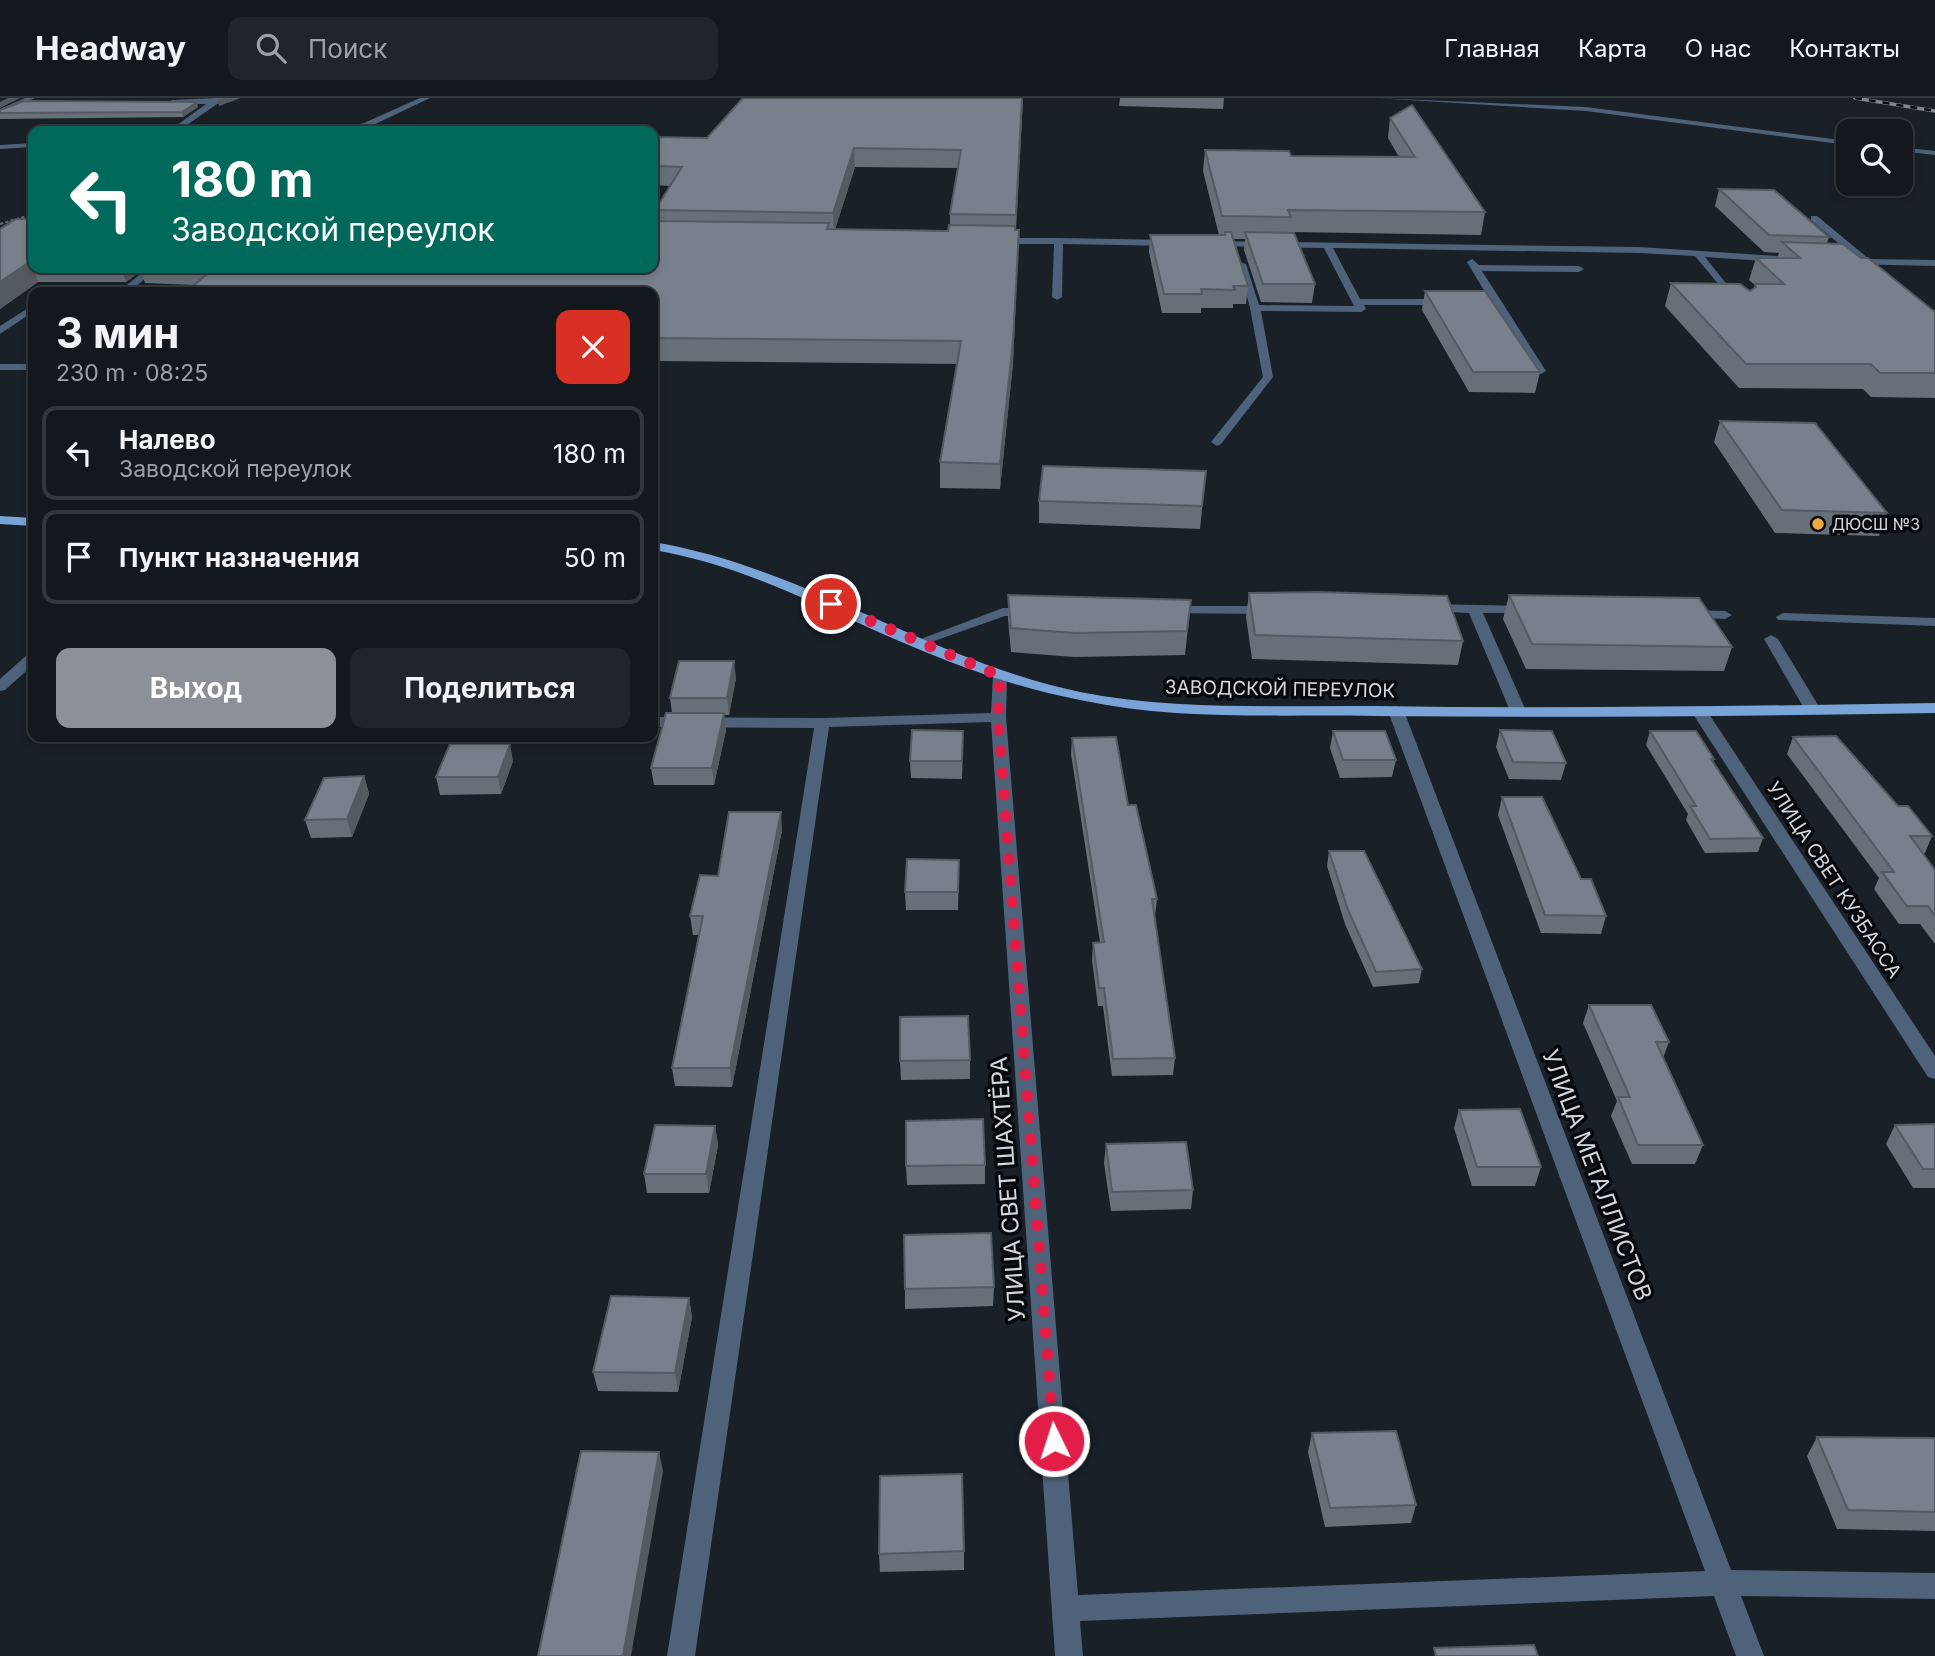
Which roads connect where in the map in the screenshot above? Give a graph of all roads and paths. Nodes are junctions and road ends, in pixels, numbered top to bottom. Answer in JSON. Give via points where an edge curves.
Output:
{"nodes":[{"id":1,"x":426,"y":98,"type":"edge"},
{"id":2,"x":1380,"y":98,"type":"edge"},
{"id":3,"x":1399,"y":99,"type":"edge"},
{"id":4,"x":31,"y":100,"type":"edge"},
{"id":5,"x":218,"y":100,"type":"edge"},
{"id":6,"x":160,"y":102,"type":"edge"},
{"id":7,"x":0,"y":112,"type":"edge"},
{"id":8,"x":180,"y":126,"type":"edge"},
{"id":9,"x":361,"y":126,"type":"edge"},
{"id":10,"x":1836,"y":141,"type":"edge"},
{"id":11,"x":28,"y":145,"type":"edge"},
{"id":12,"x":0,"y":147,"type":"edge"},
{"id":13,"x":1913,"y":150,"type":"edge"},
{"id":14,"x":1935,"y":153,"type":"edge"},
{"id":15,"x":28,"y":216,"type":"edge"},
{"id":16,"x":1814,"y":218,"type":"dead end"},
{"id":17,"x":0,"y":224,"type":"edge"},
{"id":18,"x":991,"y":240,"type":"edge"},
{"id":19,"x":1059,"y":241,"type":"junction"},
{"id":20,"x":1181,"y":243,"type":"edge"},
{"id":21,"x":1194,"y":243,"type":"edge"},
{"id":22,"x":1235,"y":244,"type":"junction"},
{"id":23,"x":1327,"y":245,"type":"junction"},
{"id":24,"x":1462,"y":247,"type":"junction"},
{"id":25,"x":1699,"y":256,"type":"junction"},
{"id":26,"x":1792,"y":260,"type":"edge"},
{"id":27,"x":1843,"y":261,"type":"edge"},
{"id":28,"x":1866,"y":262,"type":"junction"},
{"id":29,"x":1934,"y":264,"type":"edge"},
{"id":30,"x":1475,"y":268,"type":"junction"},
{"id":31,"x":1579,"y":269,"type":"dead end"},
{"id":32,"x":147,"y":273,"type":"edge"},
{"id":33,"x":128,"y":287,"type":"edge"},
{"id":34,"x":1057,"y":297,"type":"dead end"},
{"id":35,"x":1357,"y":302,"type":"junction"},
{"id":36,"x":1496,"y":302,"type":"junction"},
{"id":37,"x":1255,"y":308,"type":"junction"},
{"id":38,"x":1742,"y":309,"type":"edge"},
{"id":39,"x":28,"y":311,"type":"edge"},
{"id":40,"x":0,"y":331,"type":"edge"},
{"id":41,"x":0,"y":367,"type":"edge"},
{"id":42,"x":28,"y":368,"type":"edge"},
{"id":43,"x":1541,"y":371,"type":"edge"},
{"id":44,"x":1217,"y":442,"type":"dead end"},
{"id":45,"x":0,"y":520,"type":"edge"},
{"id":46,"x":28,"y":522,"type":"edge"},
{"id":47,"x":658,"y":547,"type":"edge"},
{"id":48,"x":1419,"y":608,"type":"edge"},
{"id":49,"x":1474,"y":608,"type":"junction"},
{"id":50,"x":1156,"y":610,"type":"edge"},
{"id":51,"x":1280,"y":610,"type":"edge"},
{"id":52,"x":1544,"y":610,"type":"edge"},
{"id":53,"x":1045,"y":611,"type":"edge"},
{"id":54,"x":1669,"y":613,"type":"edge"},
{"id":55,"x":1725,"y":615,"type":"dead end"},
{"id":56,"x":1783,"y":617,"type":"dead end"},
{"id":57,"x":1935,"y":622,"type":"edge"},
{"id":58,"x":1771,"y":639,"type":"dead end"},
{"id":59,"x":917,"y":643,"type":"junction"},
{"id":60,"x":28,"y":662,"type":"edge"},
{"id":61,"x":1000,"y":676,"type":"junction"},
{"id":62,"x":0,"y":687,"type":"edge"},
{"id":63,"x":1935,"y":708,"type":"edge"},
{"id":64,"x":1813,"y":710,"type":"junction"},
{"id":65,"x":1396,"y":711,"type":"junction"},
{"id":66,"x":1699,"y":711,"type":"junction"},
{"id":67,"x":1519,"y":713,"type":"junction"},
{"id":68,"x":998,"y":718,"type":"junction"},
{"id":69,"x":658,"y":722,"type":"edge"},
{"id":70,"x":822,"y":723,"type":"junction"},
{"id":71,"x":1935,"y":1072,"type":"edge"},
{"id":72,"x":1722,"y":1583,"type":"junction"},
{"id":73,"x":1935,"y":1586,"type":"edge"},
{"id":74,"x":1067,"y":1608,"type":"junction"},
{"id":75,"x":681,"y":1656,"type":"edge"},
{"id":76,"x":1069,"y":1656,"type":"edge"},
{"id":77,"x":1750,"y":1656,"type":"edge"}],
"edges":[{"from":1,"to":9,"type":"street"},
{"from":2,"to":3,"type":"street"},
{"from":3,"to":10,"type":"street","via":[[1586,109]]},
{"from":4,"to":7,"type":"street"},
{"from":5,"to":6,"type":"street"},
{"from":5,"to":8,"type":"street"},
{"from":11,"to":12,"type":"street"},
{"from":13,"to":14,"type":"street"},
{"from":15,"to":17,"type":"path"},
{"from":16,"to":28,"type":"street"},
{"from":18,"to":19,"type":"street"},
{"from":19,"to":20,"type":"street"},
{"from":19,"to":34,"type":"street"},
{"from":21,"to":22,"type":"street"},
{"from":22,"to":23,"type":"street"},
{"from":22,"to":37,"type":"street"},
{"from":23,"to":24,"type":"street"},
{"from":23,"to":35,"type":"street"},
{"from":24,"to":25,"type":"street","via":[[1639,250]]},
{"from":24,"to":30,"type":"street"},
{"from":25,"to":26,"type":"street"},
{"from":25,"to":38,"type":"street"},
{"from":27,"to":28,"type":"street"},
{"from":28,"to":29,"type":"street"},
{"from":30,"to":31,"type":"street"},
{"from":30,"to":36,"type":"street"},
{"from":32,"to":33,"type":"street"},
{"from":35,"to":36,"type":"street"},
{"from":35,"to":37,"type":"street","via":[[1361,309]]},
{"from":36,"to":43,"type":"street"},
{"from":37,"to":44,"type":"street","via":[[1268,377]]},
{"from":39,"to":40,"type":"street"},
{"from":41,"to":42,"type":"street"},
{"from":45,"to":46,"type":"main road"},
{"from":47,"to":59,"type":"main road","name":"ЗАВОДСКОЙ ПЕРЕУЛОК","via":[[719,558],[765,574]]},
{"from":48,"to":49,"type":"street"},
{"from":49,"to":52,"type":"street"},
{"from":49,"to":67,"type":"street"},
{"from":50,"to":51,"type":"street"},
{"from":53,"to":59,"type":"street","via":[[1003,612]]},
{"from":54,"to":55,"type":"street"},
{"from":56,"to":57,"type":"street"},
{"from":58,"to":64,"type":"street"},
{"from":59,"to":61,"type":"main road","name":"ЗАВОДСКОЙ ПЕРЕУЛОК"},
{"from":60,"to":62,"type":"street"},
{"from":61,"to":65,"type":"main road","name":"ЗАВОДСКОЙ ПЕРЕУЛОК","via":[[1082,696],[1183,708]]},
{"from":61,"to":68,"type":"street","name":"УЛИЦА СВЕТ ШАХТЁРА"},
{"from":63,"to":64,"type":"main road","name":"ЗАВОДСКОЙ ПЕРЕУЛОК"},
{"from":64,"to":66,"type":"main road","name":"ЗАВОДСКОЙ ПЕРЕУЛОК"},
{"from":65,"to":67,"type":"main road","name":"ЗАВОДСКОЙ ПЕРЕУЛОК"},
{"from":65,"to":72,"type":"street","name":"УЛИЦА МЕТАЛЛИСТОВ"},
{"from":66,"to":67,"type":"main road","name":"ЗАВОДСКОЙ ПЕРЕУЛОК"},
{"from":66,"to":71,"type":"street","name":"УЛИЦА СВЕТ КУЗБАССА"},
{"from":68,"to":70,"type":"street"},
{"from":68,"to":74,"type":"street","name":"УЛИЦА СВЕТ ШАХТЁРА"},
{"from":69,"to":70,"type":"street"},
{"from":70,"to":75,"type":"street"},
{"from":72,"to":73,"type":"street"},
{"from":72,"to":74,"type":"street"},
{"from":72,"to":77,"type":"street","name":"УЛИЦА МЕТАЛЛИСТОВ"},
{"from":74,"to":76,"type":"street","name":"УЛИЦА СВЕТ ШАХТЁРА"}]}
